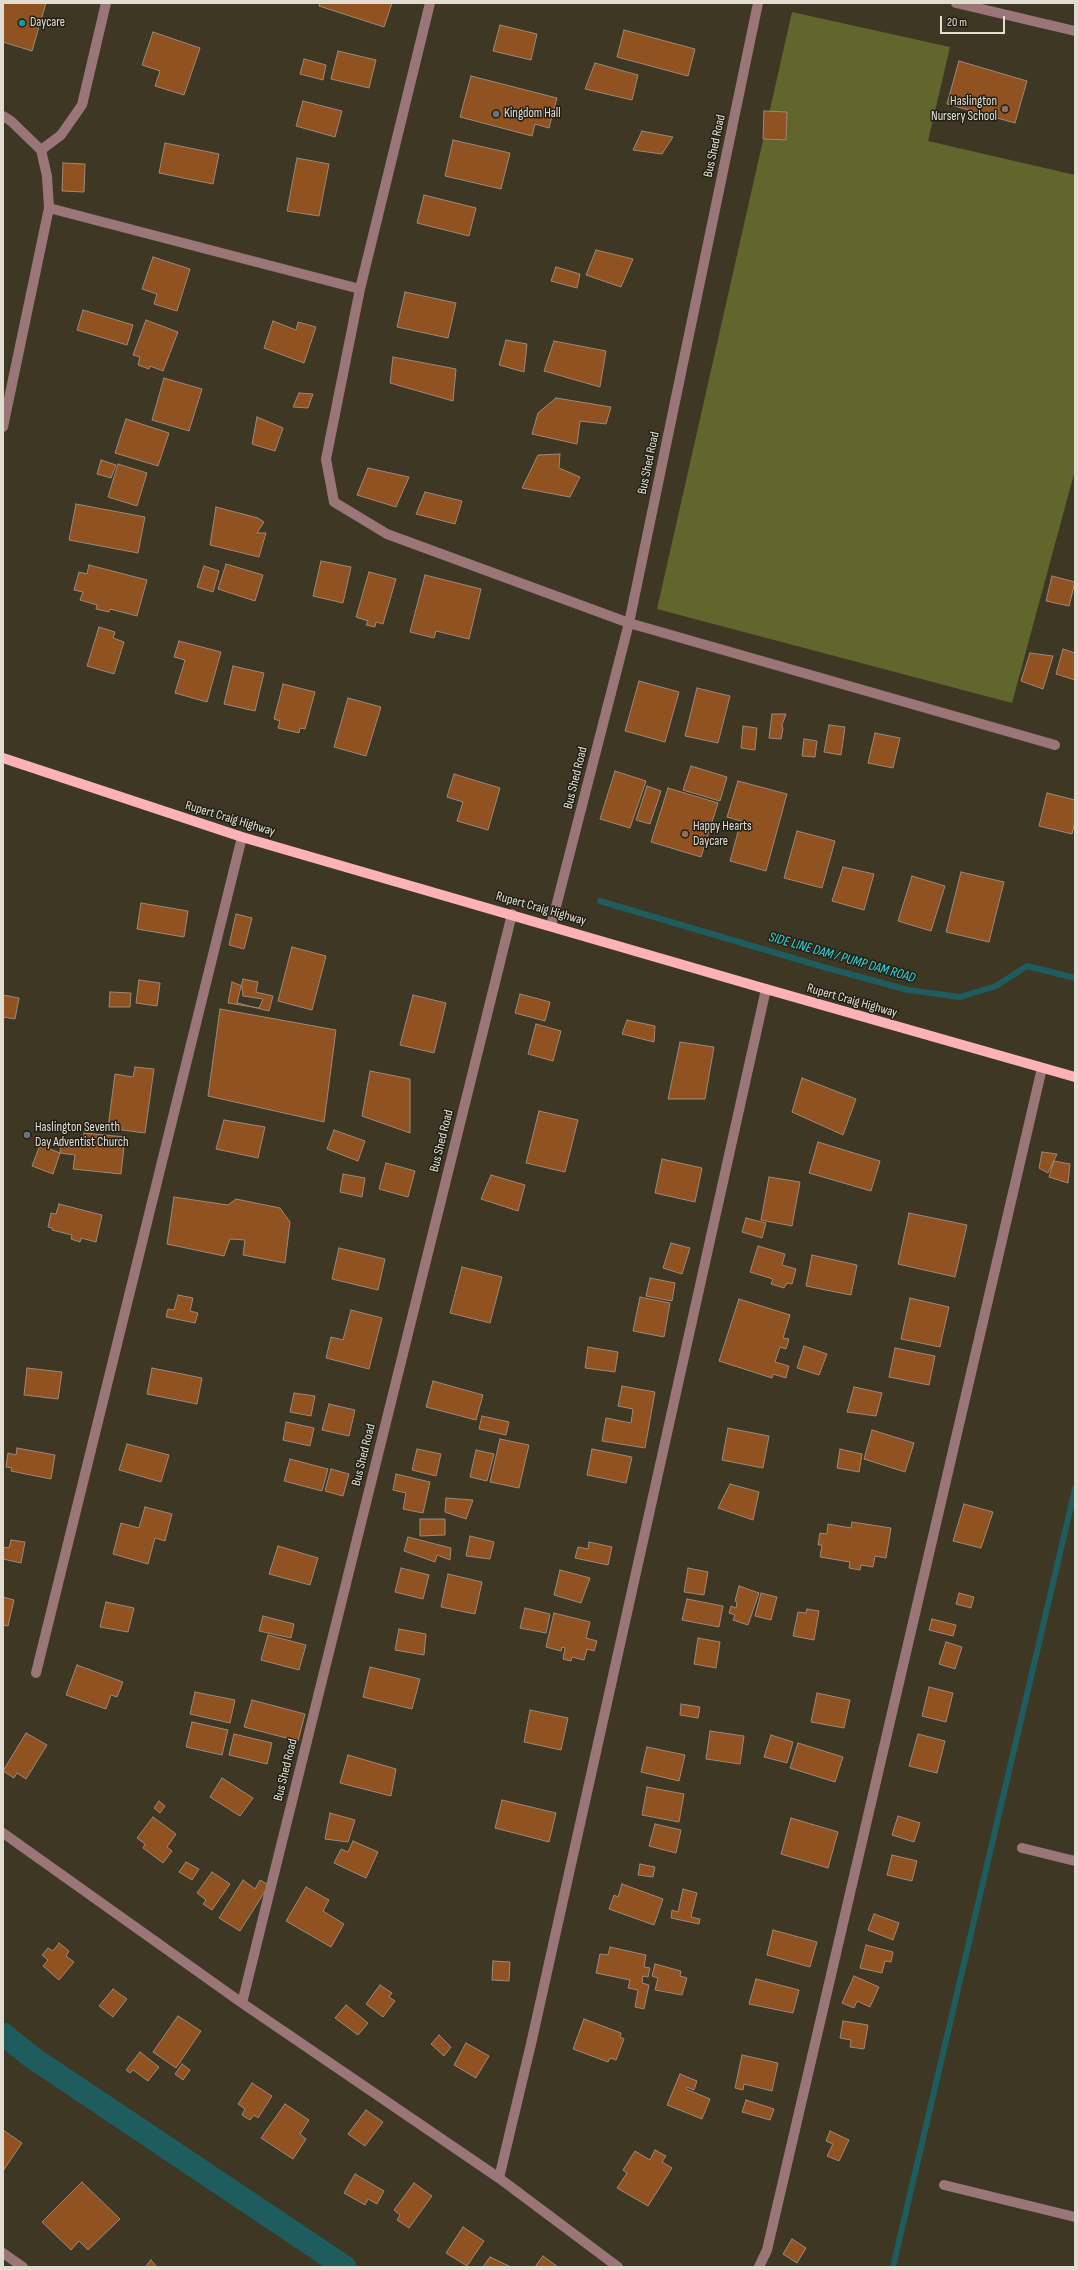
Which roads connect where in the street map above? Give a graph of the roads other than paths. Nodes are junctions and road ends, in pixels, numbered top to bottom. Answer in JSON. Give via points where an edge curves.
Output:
{"nodes":[{"id":1,"x":106,"y":3,"type":"edge"},
{"id":2,"x":430,"y":3,"type":"edge"},
{"id":3,"x":758,"y":3,"type":"edge"},
{"id":4,"x":956,"y":3,"type":"edge"},
{"id":5,"x":1075,"y":31,"type":"edge"},
{"id":6,"x":3,"y":116,"type":"edge"},
{"id":7,"x":41,"y":150,"type":"junction"},
{"id":8,"x":49,"y":208,"type":"junction"},
{"id":9,"x":360,"y":289,"type":"junction"},
{"id":10,"x":3,"y":427,"type":"edge"},
{"id":11,"x":629,"y":623,"type":"junction"},
{"id":12,"x":1055,"y":745,"type":"dead end"},
{"id":13,"x":3,"y":758,"type":"edge"},
{"id":14,"x":242,"y":837,"type":"junction"},
{"id":15,"x":512,"y":914,"type":"junction"},
{"id":16,"x":551,"y":926,"type":"junction"},
{"id":17,"x":766,"y":989,"type":"junction"},
{"id":18,"x":1042,"y":1068,"type":"junction"},
{"id":19,"x":1075,"y":1077,"type":"edge"},
{"id":20,"x":36,"y":1673,"type":"dead end"},
{"id":21,"x":3,"y":1833,"type":"edge"},
{"id":22,"x":1022,"y":1848,"type":"dead end"},
{"id":23,"x":1075,"y":1861,"type":"edge"},
{"id":24,"x":242,"y":2003,"type":"junction"},
{"id":25,"x":498,"y":2178,"type":"junction"},
{"id":26,"x":944,"y":2185,"type":"dead end"},
{"id":27,"x":1075,"y":2217,"type":"edge"},
{"id":28,"x":3,"y":2253,"type":"edge"},
{"id":29,"x":23,"y":2267,"type":"edge"},
{"id":30,"x":618,"y":2267,"type":"edge"},
{"id":31,"x":759,"y":2267,"type":"edge"}],
"edges":[{"from":1,"to":7,"type":"street","via":[[82,105],[61,135]]},
{"from":2,"to":9,"type":"street"},
{"from":3,"to":11,"type":"street","name":"Bus Shed Road"},
{"from":4,"to":5,"type":"street"},
{"from":6,"to":7,"type":"street"},
{"from":7,"to":8,"type":"street","via":[[47,176]]},
{"from":8,"to":9,"type":"street"},
{"from":8,"to":10,"type":"street"},
{"from":9,"to":11,"type":"street","via":[[326,459],[334,502],[387,534]]},
{"from":11,"to":12,"type":"street"},
{"from":11,"to":16,"type":"street","name":"Bus Shed Road"},
{"from":13,"to":14,"type":"main road","name":"Rupert Craig Highway"},
{"from":14,"to":15,"type":"main road","name":"Rupert Craig Highway"},
{"from":14,"to":20,"type":"street"},
{"from":15,"to":16,"type":"main road","name":"Rupert Craig Highway"},
{"from":15,"to":24,"type":"street","name":"Bus Shed Road"},
{"from":16,"to":17,"type":"main road","name":"Rupert Craig Highway"},
{"from":17,"to":18,"type":"main road","name":"Rupert Craig Highway"},
{"from":17,"to":25,"type":"street","via":[[533,2036]]},
{"from":18,"to":19,"type":"main road","name":"Rupert Craig Highway"},
{"from":18,"to":31,"type":"street","via":[[767,2250]]},
{"from":21,"to":24,"type":"street"},
{"from":22,"to":23,"type":"street"},
{"from":24,"to":25,"type":"street"},
{"from":25,"to":30,"type":"street"},
{"from":26,"to":27,"type":"street"},
{"from":28,"to":29,"type":"street"}]}
